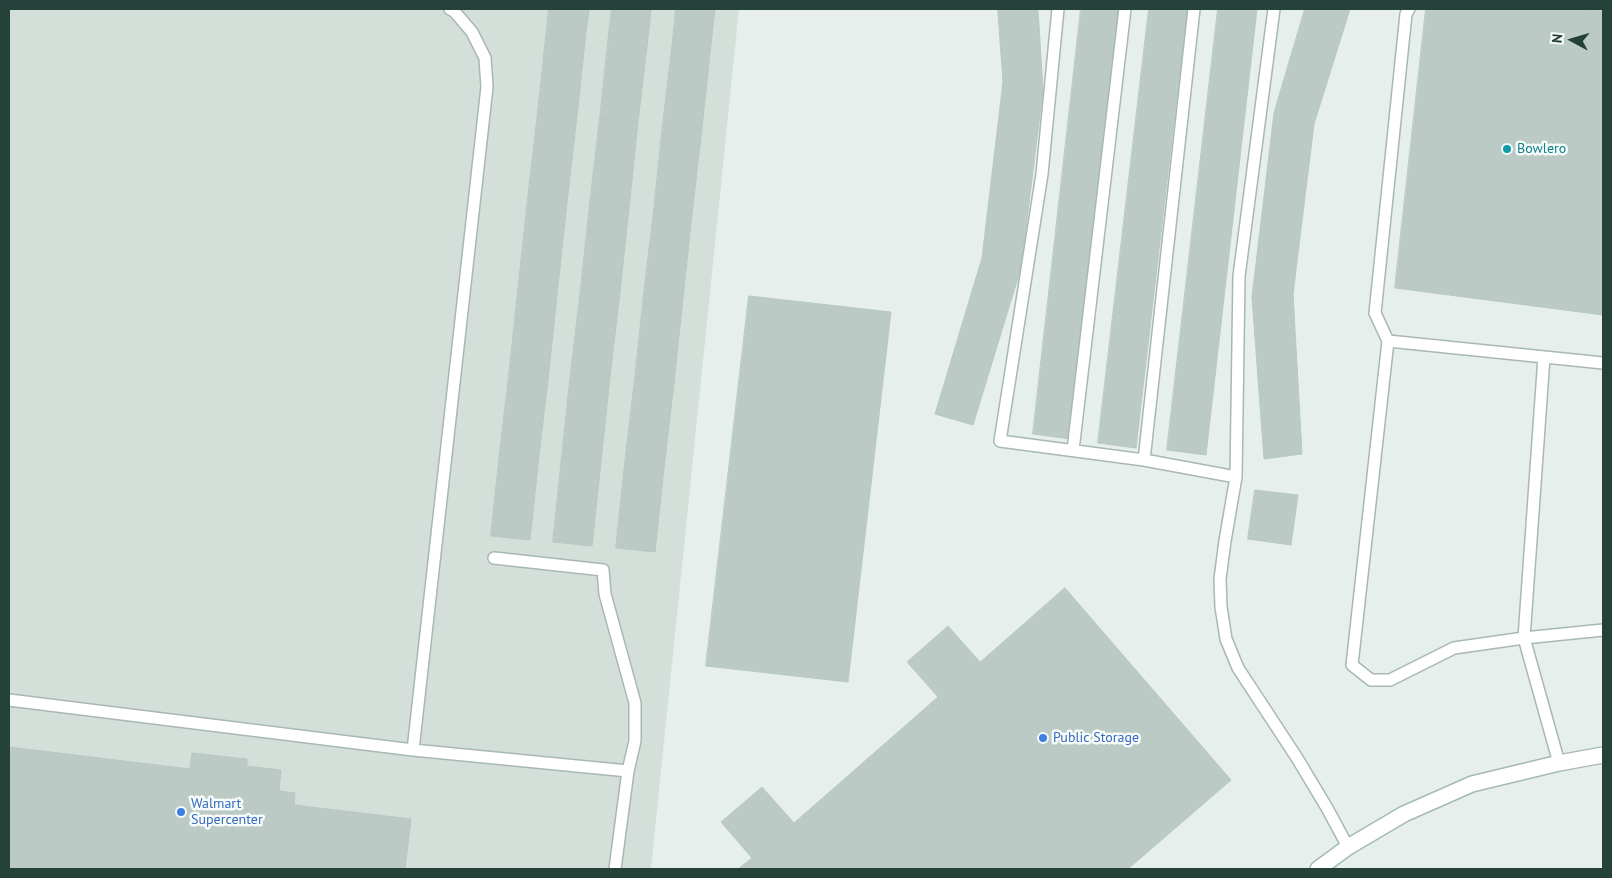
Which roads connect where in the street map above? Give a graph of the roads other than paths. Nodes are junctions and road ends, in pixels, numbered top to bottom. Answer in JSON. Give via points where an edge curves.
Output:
{"nodes":[{"id":1,"x":450,"y":9,"type":"edge"},
{"id":2,"x":1058,"y":9,"type":"edge"},
{"id":3,"x":1125,"y":9,"type":"edge"},
{"id":4,"x":1194,"y":9,"type":"edge"},
{"id":5,"x":1274,"y":9,"type":"edge"},
{"id":6,"x":1408,"y":9,"type":"edge"},
{"id":7,"x":1388,"y":341,"type":"junction"},
{"id":8,"x":1544,"y":357,"type":"junction"},
{"id":9,"x":1603,"y":363,"type":"edge"},
{"id":10,"x":1073,"y":450,"type":"junction"},
{"id":11,"x":1144,"y":460,"type":"junction"},
{"id":12,"x":1236,"y":477,"type":"junction"},
{"id":13,"x":494,"y":558,"type":"dead end"},
{"id":14,"x":1603,"y":630,"type":"edge"},
{"id":15,"x":1524,"y":638,"type":"junction"},
{"id":16,"x":9,"y":700,"type":"edge"},
{"id":17,"x":413,"y":750,"type":"junction"},
{"id":18,"x":1603,"y":755,"type":"edge"},
{"id":19,"x":1559,"y":763,"type":"junction"},
{"id":20,"x":628,"y":771,"type":"junction"},
{"id":21,"x":1348,"y":847,"type":"junction"},
{"id":22,"x":614,"y":869,"type":"edge"},
{"id":23,"x":1318,"y":869,"type":"edge"}],
"edges":[{"from":1,"to":17,"type":"lane","via":[[472,32],[485,58],[487,87]]},
{"from":2,"to":10,"type":"lane","via":[[1042,174],[1000,441]]},
{"from":3,"to":10,"type":"lane"},
{"from":4,"to":11,"type":"lane"},
{"from":5,"to":12,"type":"lane","via":[[1239,276]]},
{"from":6,"to":7,"type":"lane","via":[[1375,313]]},
{"from":7,"to":8,"type":"lane"},
{"from":7,"to":15,"type":"lane","via":[[1352,665],[1371,680],[1390,680],[1454,648]]},
{"from":8,"to":9,"type":"lane"},
{"from":8,"to":15,"type":"lane"},
{"from":10,"to":11,"type":"lane"},
{"from":11,"to":12,"type":"lane"},
{"from":12,"to":21,"type":"lane","via":[[1220,579],[1226,639],[1238,668],[1328,808]]},
{"from":13,"to":20,"type":"lane","via":[[603,570],[604,594],[635,703],[635,741]]},
{"from":14,"to":15,"type":"lane"},
{"from":15,"to":19,"type":"lane"},
{"from":16,"to":17,"type":"lane"},
{"from":17,"to":20,"type":"lane"},
{"from":18,"to":19,"type":"street"},
{"from":19,"to":21,"type":"street","via":[[1472,784],[1404,814]]},
{"from":20,"to":22,"type":"lane"},
{"from":21,"to":23,"type":"street"}]}
